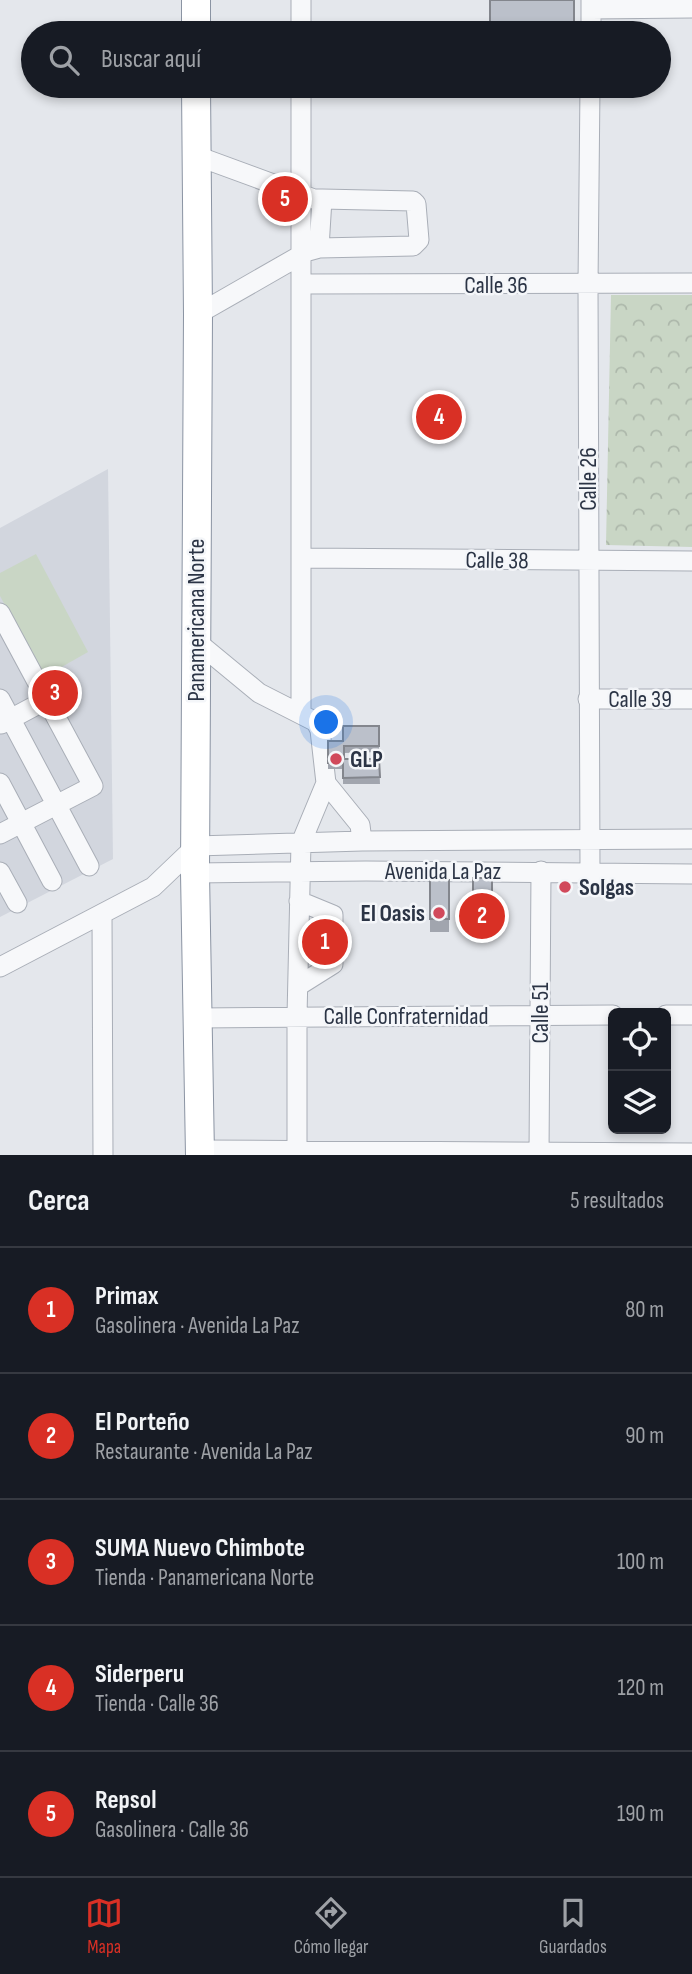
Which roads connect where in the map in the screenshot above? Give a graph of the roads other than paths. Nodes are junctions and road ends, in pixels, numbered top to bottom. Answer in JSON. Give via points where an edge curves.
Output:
{"nodes":[{"id":1,"x":196,"y":0,"type":"edge"},
{"id":2,"x":301,"y":0,"type":"edge"},
{"id":3,"x":591,"y":4,"type":"edge"},
{"id":4,"x":692,"y":8,"type":"edge"},
{"id":5,"x":196,"y":21,"type":"edge"},
{"id":6,"x":301,"y":21,"type":"edge"},
{"id":7,"x":196,"y":98,"type":"edge"},
{"id":8,"x":301,"y":98,"type":"edge"},
{"id":9,"x":590,"y":98,"type":"edge"},
{"id":10,"x":197,"y":156,"type":"junction"},
{"id":11,"x":301,"y":194,"type":"junction"},
{"id":12,"x":322,"y":199,"type":"junction"},
{"id":13,"x":310,"y":251,"type":"junction"},
{"id":14,"x":692,"y":283,"type":"edge"},
{"id":15,"x":301,"y":284,"type":"junction"},
{"id":16,"x":588,"y":285,"type":"junction"},
{"id":17,"x":198,"y":314,"type":"junction"},
{"id":18,"x":301,"y":558,"type":"junction"},
{"id":19,"x":588,"y":561,"type":"junction"},
{"id":20,"x":692,"y":561,"type":"edge"},
{"id":21,"x":2,"y":622,"type":"edge"},
{"id":22,"x":196,"y":641,"type":"junction"},
{"id":23,"x":0,"y":699,"type":"edge"},
{"id":24,"x":589,"y":699,"type":"junction"},
{"id":25,"x":692,"y":699,"type":"edge"},
{"id":26,"x":46,"y":700,"type":"junction"},
{"id":27,"x":301,"y":714,"type":"junction"},
{"id":28,"x":5,"y":721,"type":"edge"},
{"id":29,"x":0,"y":783,"type":"edge"},
{"id":30,"x":326,"y":783,"type":"junction"},
{"id":31,"x":57,"y":805,"type":"junction"},
{"id":32,"x":21,"y":823,"type":"junction"},
{"id":33,"x":0,"y":834,"type":"edge"},
{"id":34,"x":590,"y":838,"type":"junction"},
{"id":35,"x":692,"y":839,"type":"edge"},
{"id":36,"x":362,"y":841,"type":"junction"},
{"id":37,"x":302,"y":843,"type":"junction"},
{"id":38,"x":195,"y":859,"type":"junction"},
{"id":39,"x":89,"y":866,"type":"dead end"},
{"id":40,"x":541,"y":871,"type":"junction"},
{"id":41,"x":0,"y":872,"type":"edge"},
{"id":42,"x":300,"y":872,"type":"junction"},
{"id":43,"x":590,"y":872,"type":"junction"},
{"id":44,"x":692,"y":874,"type":"edge"},
{"id":45,"x":52,"y":881,"type":"dead end"},
{"id":46,"x":299,"y":901,"type":"junction"},
{"id":47,"x":17,"y":903,"type":"dead end"},
{"id":48,"x":102,"y":914,"type":"junction"},
{"id":49,"x":0,"y":967,"type":"edge"},
{"id":50,"x":298,"y":986,"type":"junction"},
{"id":51,"x":671,"y":1015,"type":"edge"},
{"id":52,"x":692,"y":1015,"type":"edge"},
{"id":53,"x":540,"y":1016,"type":"junction"},
{"id":54,"x":608,"y":1016,"type":"edge"},
{"id":55,"x":297,"y":1017,"type":"junction"},
{"id":56,"x":198,"y":1018,"type":"junction"},
{"id":57,"x":200,"y":1153,"type":"edge"},
{"id":58,"x":297,"y":1153,"type":"edge"},
{"id":59,"x":692,"y":1153,"type":"edge"},
{"id":60,"x":404,"y":1154,"type":"edge"},
{"id":61,"x":539,"y":1154,"type":"edge"},
{"id":62,"x":103,"y":1155,"type":"edge"}],
"edges":[{"from":1,"to":5,"type":"highway"},
{"from":2,"to":6,"type":"street"},
{"from":3,"to":4,"type":"street"},
{"from":7,"to":10,"type":"highway","name":"Panamericana Norte"},
{"from":8,"to":11,"type":"street"},
{"from":9,"to":16,"type":"street","name":"Calle 26"},
{"from":10,"to":11,"type":"street"},
{"from":10,"to":17,"type":"highway","name":"Panamericana Norte"},
{"from":11,"to":12,"type":"street"},
{"from":11,"to":13,"type":"street"},
{"from":12,"to":13,"type":"street"},
{"from":12,"to":13,"type":"street","via":[[413,201],[419,240],[413,246]]},
{"from":13,"to":15,"type":"street"},
{"from":13,"to":17,"type":"street"},
{"from":14,"to":16,"type":"street","name":"Calle 36"},
{"from":15,"to":16,"type":"street","name":"Calle 36"},
{"from":15,"to":18,"type":"street"},
{"from":16,"to":19,"type":"street","name":"Calle 26"},
{"from":17,"to":22,"type":"highway","name":"Panamericana Norte"},
{"from":18,"to":19,"type":"street","name":"Calle 38"},
{"from":18,"to":27,"type":"street"},
{"from":19,"to":20,"type":"street","name":"Calle 38"},
{"from":19,"to":24,"type":"street","name":"Calle 26"},
{"from":21,"to":26,"type":"street"},
{"from":22,"to":27,"type":"street","via":[[259,692]]},
{"from":22,"to":38,"type":"highway","name":"Panamericana Norte"},
{"from":23,"to":28,"type":"street"},
{"from":24,"to":25,"type":"street","name":"Calle 39"},
{"from":24,"to":34,"type":"street","name":"Calle 26"},
{"from":26,"to":28,"type":"street"},
{"from":26,"to":31,"type":"street","via":[[93,786]]},
{"from":27,"to":30,"type":"street","via":[[316,722],[320,730]]},
{"from":28,"to":31,"type":"street"},
{"from":29,"to":32,"type":"street"},
{"from":30,"to":36,"type":"street","via":[[360,825]]},
{"from":30,"to":37,"type":"street"},
{"from":31,"to":32,"type":"street"},
{"from":31,"to":39,"type":"street"},
{"from":32,"to":33,"type":"street"},
{"from":32,"to":45,"type":"street"},
{"from":34,"to":35,"type":"street","name":"Avenida La Paz"},
{"from":34,"to":36,"type":"street","name":"Avenida La Paz"},
{"from":34,"to":43,"type":"street","name":"Calle 26"},
{"from":36,"to":37,"type":"street","name":"Avenida La Paz"},
{"from":37,"to":38,"type":"street","name":"Avenida La Paz"},
{"from":37,"to":42,"type":"street"},
{"from":38,"to":42,"type":"street","name":"Avenida La Paz"},
{"from":38,"to":48,"type":"street"},
{"from":38,"to":56,"type":"highway","name":"Panamericana Norte"},
{"from":40,"to":42,"type":"street","name":"Avenida La Paz"},
{"from":40,"to":43,"type":"street","name":"Avenida La Paz"},
{"from":40,"to":53,"type":"street","name":"Calle 51"},
{"from":41,"to":47,"type":"street"},
{"from":42,"to":46,"type":"street"},
{"from":43,"to":44,"type":"street","name":"Avenida La Paz"},
{"from":46,"to":50,"type":"street"},
{"from":46,"to":50,"type":"street","via":[[333,915],[333,964]]},
{"from":48,"to":49,"type":"street"},
{"from":48,"to":62,"type":"street"},
{"from":50,"to":55,"type":"street"},
{"from":51,"to":52,"type":"street"},
{"from":53,"to":54,"type":"street","name":"Calle Confraternidad"},
{"from":53,"to":55,"type":"street","name":"Calle Confraternidad"},
{"from":53,"to":61,"type":"street","name":"Calle 51"},
{"from":55,"to":56,"type":"street","name":"Calle Confraternidad"},
{"from":55,"to":58,"type":"street"},
{"from":56,"to":57,"type":"highway","name":"Panamericana Norte"},
{"from":57,"to":58,"type":"street"},
{"from":58,"to":60,"type":"street"},
{"from":59,"to":61,"type":"street"},
{"from":60,"to":61,"type":"street"}]}
